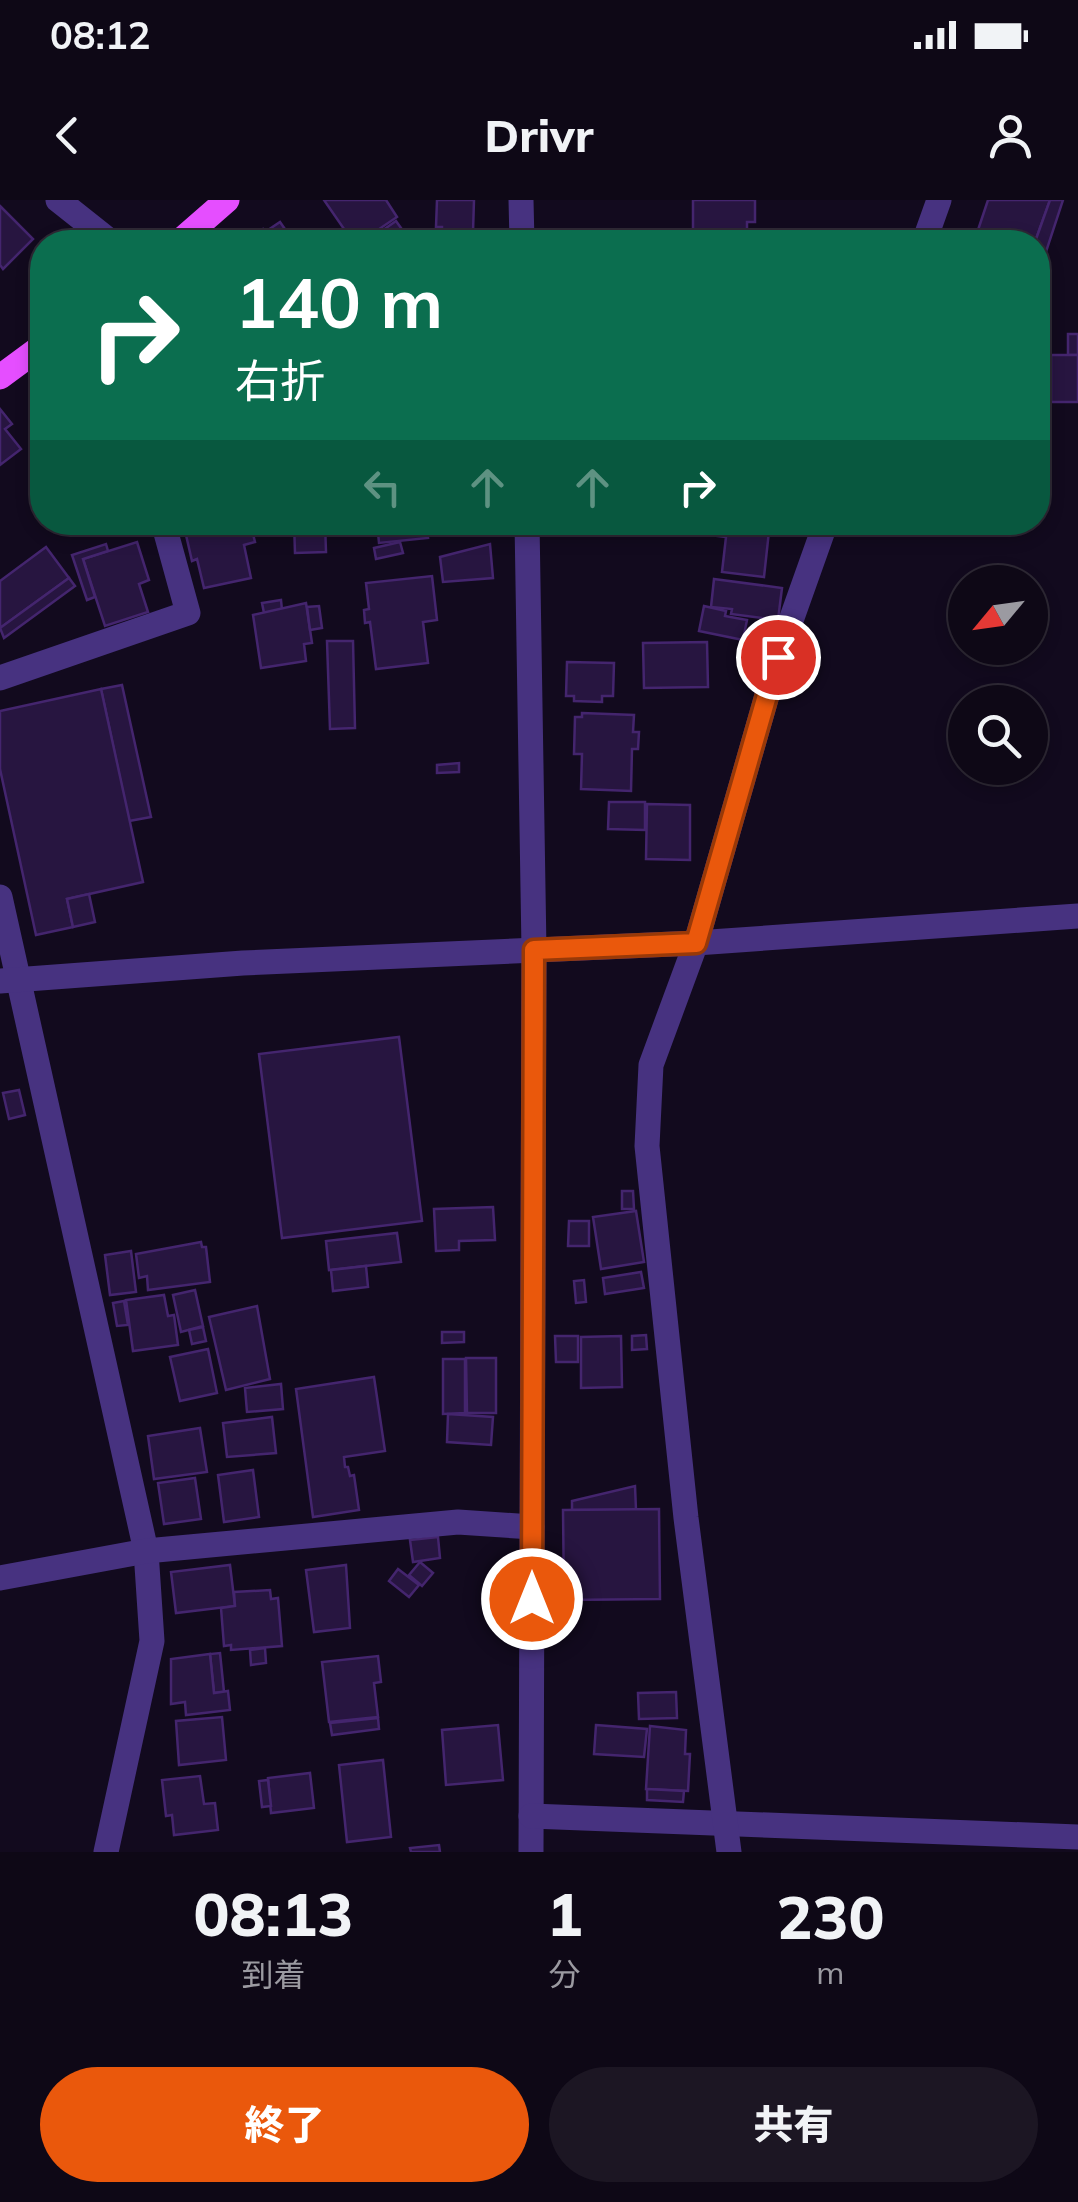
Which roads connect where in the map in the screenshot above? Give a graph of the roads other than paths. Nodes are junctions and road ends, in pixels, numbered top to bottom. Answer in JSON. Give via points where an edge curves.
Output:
{"nodes":[{"id":1,"x":58,"y":200,"type":"edge"},
{"id":2,"x":227,"y":200,"type":"edge"},
{"id":3,"x":521,"y":200,"type":"edge"},
{"id":4,"x":939,"y":200,"type":"edge"},
{"id":5,"x":96,"y":230,"type":"edge"},
{"id":6,"x":193,"y":230,"type":"edge"},
{"id":7,"x":522,"y":230,"type":"edge"},
{"id":8,"x":928,"y":230,"type":"edge"},
{"id":9,"x":30,"y":355,"type":"edge"},
{"id":10,"x":0,"y":377,"type":"edge"},
{"id":11,"x":167,"y":535,"type":"edge"},
{"id":12,"x":527,"y":535,"type":"edge"},
{"id":13,"x":821,"y":535,"type":"edge"},
{"id":14,"x":0,"y":678,"type":"edge"},
{"id":15,"x":0,"y":897,"type":"edge"},
{"id":16,"x":1078,"y":916,"type":"edge"},
{"id":17,"x":696,"y":943,"type":"junction"},
{"id":18,"x":534,"y":950,"type":"junction"},
{"id":19,"x":10,"y":980,"type":"edge"},
{"id":20,"x":532,"y":1527,"type":"junction"},
{"id":21,"x":146,"y":1551,"type":"junction"},
{"id":22,"x":0,"y":1578,"type":"edge"},
{"id":23,"x":531,"y":1816,"type":"junction"},
{"id":24,"x":726,"y":1824,"type":"junction"},
{"id":25,"x":1078,"y":1837,"type":"edge"},
{"id":26,"x":106,"y":1852,"type":"edge"},
{"id":27,"x":532,"y":1852,"type":"edge"},
{"id":28,"x":729,"y":1852,"type":"edge"}],
"edges":[{"from":1,"to":5,"type":"street"},
{"from":2,"to":6,"type":"main road"},
{"from":3,"to":7,"type":"street"},
{"from":4,"to":8,"type":"street"},
{"from":9,"to":10,"type":"main road"},
{"from":11,"to":14,"type":"street","via":[[188,613]]},
{"from":12,"to":18,"type":"street"},
{"from":13,"to":17,"type":"street","via":[[778,657]]},
{"from":15,"to":19,"type":"street"},
{"from":16,"to":17,"type":"street"},
{"from":17,"to":18,"type":"street"},
{"from":17,"to":24,"type":"street","via":[[651,1065],[647,1146]]},
{"from":18,"to":19,"type":"street"},
{"from":18,"to":20,"type":"street"},
{"from":19,"to":21,"type":"street"},
{"from":20,"to":21,"type":"street","via":[[458,1522]]},
{"from":20,"to":23,"type":"street"},
{"from":21,"to":22,"type":"street"},
{"from":21,"to":26,"type":"street","via":[[152,1642]]},
{"from":23,"to":24,"type":"street"},
{"from":23,"to":27,"type":"street"},
{"from":24,"to":25,"type":"street"},
{"from":24,"to":28,"type":"street"}]}
